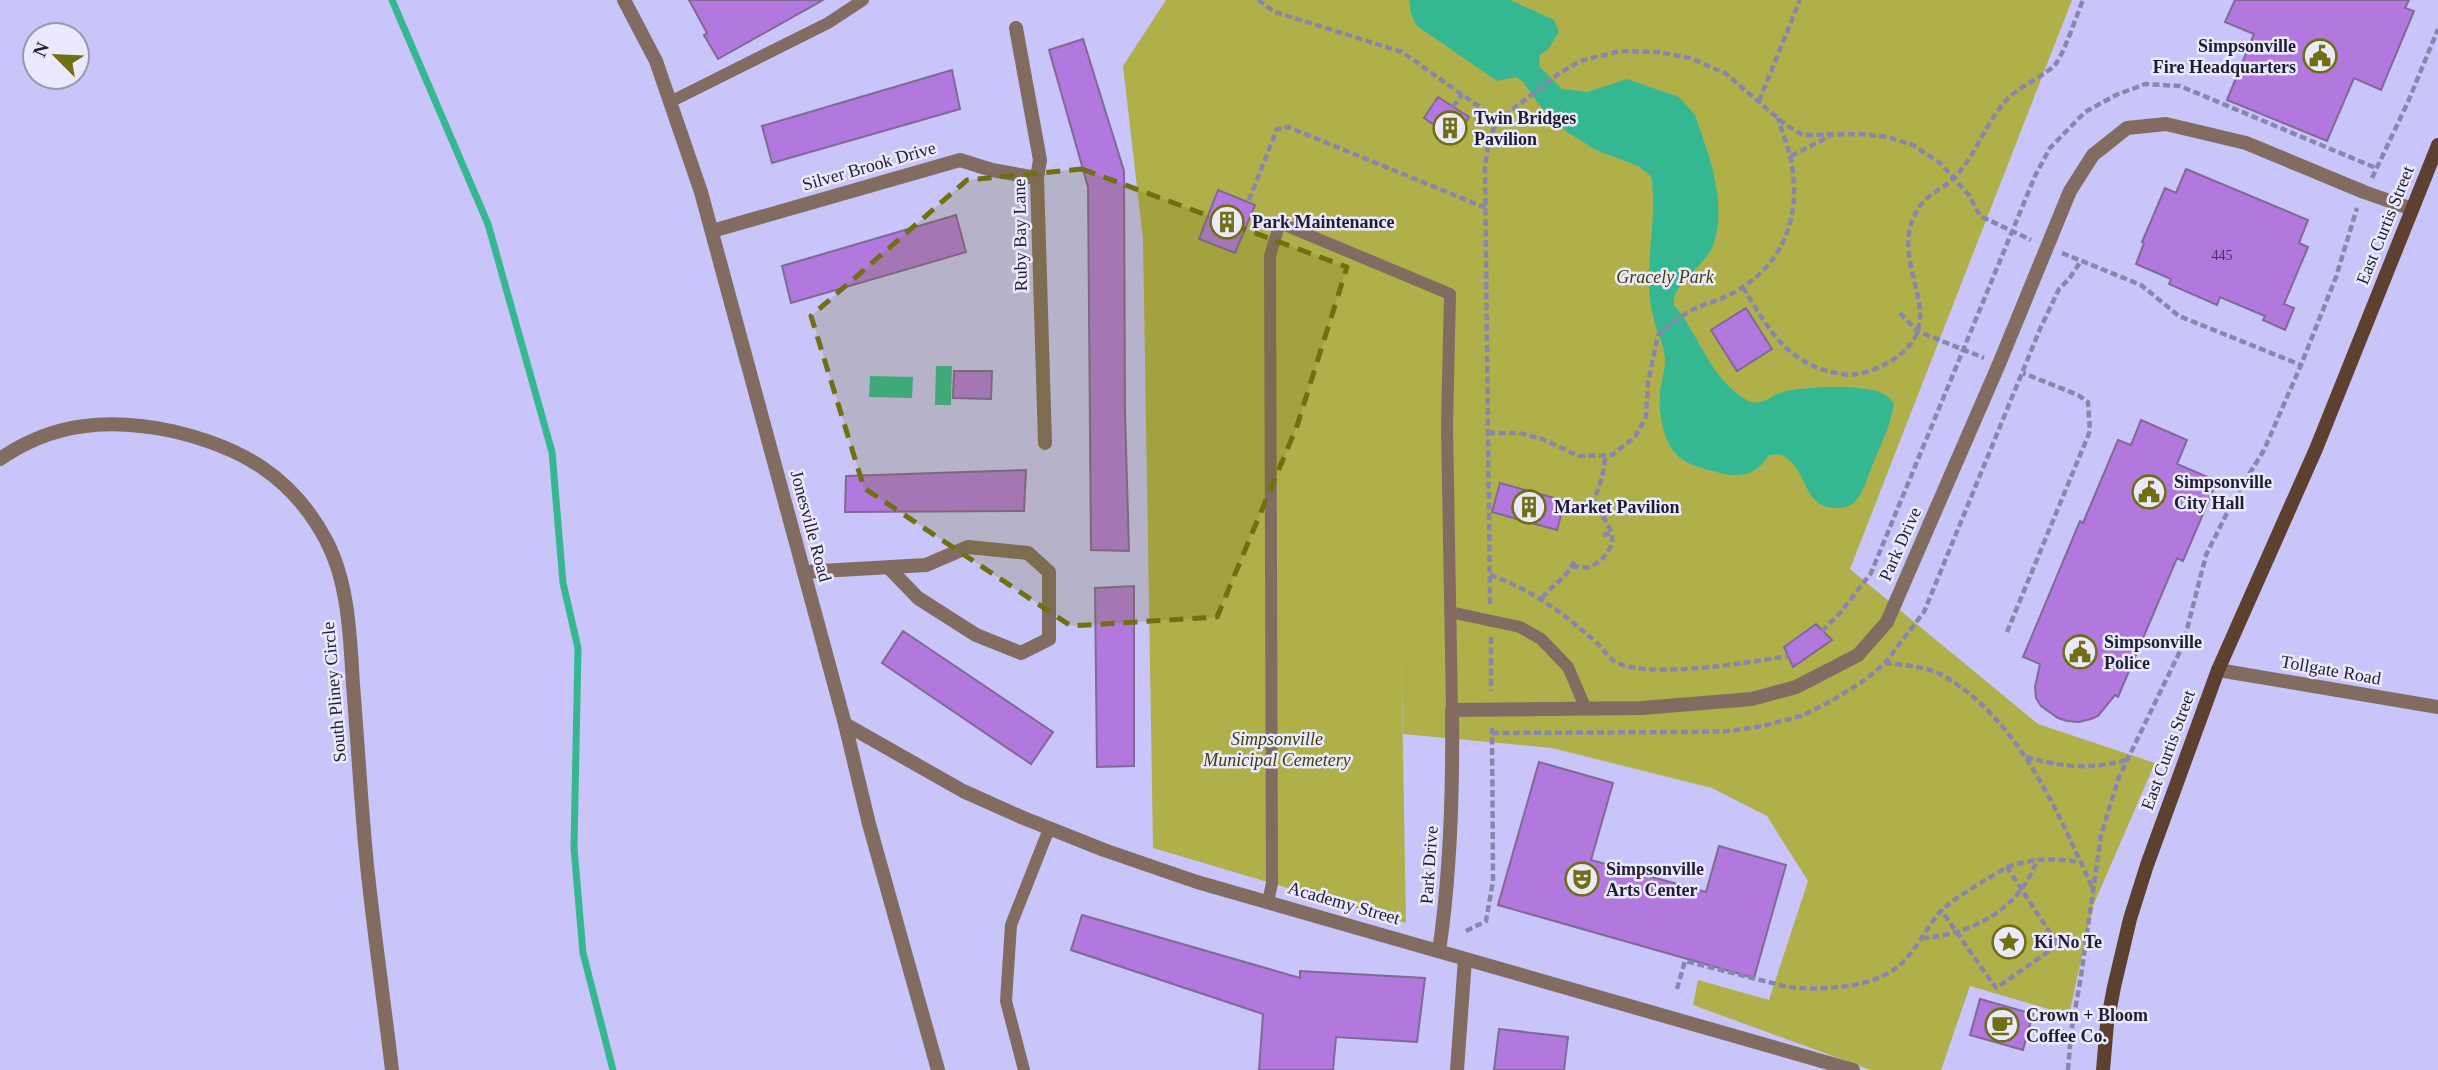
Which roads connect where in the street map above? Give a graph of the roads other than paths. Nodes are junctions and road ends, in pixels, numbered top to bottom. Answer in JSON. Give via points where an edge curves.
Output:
{"nodes":[{"id":1,"x":624,"y":0,"type":"edge"},
{"id":2,"x":863,"y":0,"type":"edge"},
{"id":3,"x":1016,"y":28,"type":"dead end"},
{"id":4,"x":670,"y":102,"type":"junction"},
{"id":5,"x":2437,"y":149,"type":"edge"},
{"id":6,"x":1037,"y":178,"type":"junction"},
{"id":7,"x":2412,"y":209,"type":"junction"},
{"id":8,"x":712,"y":231,"type":"junction"},
{"id":9,"x":1045,"y":443,"type":"dead end"},
{"id":10,"x":0,"y":458,"type":"edge"},
{"id":11,"x":888,"y":567,"type":"junction"},
{"id":12,"x":804,"y":572,"type":"junction"},
{"id":13,"x":1450,"y":612,"type":"junction"},
{"id":14,"x":2218,"y":670,"type":"junction"},
{"id":15,"x":2438,"y":707,"type":"edge"},
{"id":16,"x":1586,"y":709,"type":"junction"},
{"id":17,"x":1452,"y":710,"type":"junction"},
{"id":18,"x":845,"y":724,"type":"junction"},
{"id":19,"x":1049,"y":828,"type":"junction"},
{"id":20,"x":1268,"y":902,"type":"junction"},
{"id":21,"x":1439,"y":951,"type":"junction"},
{"id":22,"x":1465,"y":959,"type":"junction"},
{"id":23,"x":392,"y":1070,"type":"edge"},
{"id":24,"x":938,"y":1070,"type":"edge"},
{"id":25,"x":1024,"y":1070,"type":"edge"},
{"id":26,"x":1457,"y":1070,"type":"edge"},
{"id":27,"x":1853,"y":1070,"type":"edge"},
{"id":28,"x":2104,"y":1070,"type":"edge"}],
"edges":[{"from":1,"to":4,"type":"street","name":"Jonesville Road","via":[[656,61]]},
{"from":2,"to":4,"type":"lane","via":[[828,23]]},
{"from":3,"to":6,"type":"street","name":"Ruby Bay Lane","via":[[1040,160]]},
{"from":4,"to":8,"type":"street","name":"Jonesville Road"},
{"from":5,"to":7,"type":"main road","name":"East Curtis Street"},
{"from":6,"to":8,"type":"street","name":"Silver Brook Drive","via":[[960,160]]},
{"from":6,"to":9,"type":"street","name":"Ruby Bay Lane"},
{"from":7,"to":14,"type":"main road","name":"East Curtis Street","via":[[2316,449]]},
{"from":7,"to":16,"type":"street","name":"Park Drive","via":[[2246,143],[2166,124],[2127,128],[2093,155],[2070,191],[1887,622],[1858,655],[1796,687],[1752,699]]},
{"from":8,"to":12,"type":"street","name":"Jonesville Road"},
{"from":10,"to":23,"type":"street","name":"South Pliney Circle","via":[[32,439],[65,428],[140,426],[230,448],[302,503],[328,544],[342,587],[349,631],[367,865]]},
{"from":11,"to":11,"type":"street","via":[[926,565],[968,547],[1028,553],[1049,572],[1049,639],[1021,653],[976,635],[918,598]]},
{"from":11,"to":12,"type":"street"},
{"from":12,"to":18,"type":"street","name":"Jonesville Road"},
{"from":13,"to":16,"type":"lane","via":[[1520,627],[1541,639],[1568,667]]},
{"from":13,"to":17,"type":"lane"},
{"from":13,"to":20,"type":"lane","via":[[1447,425],[1451,294],[1280,223],[1270,256],[1272,883]]},
{"from":14,"to":15,"type":"street","name":"Tollgate Road"},
{"from":14,"to":28,"type":"main road","name":"East Curtis Street","via":[[2130,919],[2108,1024]]},
{"from":16,"to":17,"type":"street","name":"Park Drive"},
{"from":17,"to":21,"type":"street","name":"Park Drive","via":[[1453,800]]},
{"from":18,"to":19,"type":"street","name":"Academy Street","via":[[962,791]]},
{"from":18,"to":24,"type":"street","name":"Jonesville Road"},
{"from":19,"to":20,"type":"street","name":"Academy Street","via":[[1185,878]]},
{"from":19,"to":25,"type":"lane","via":[[1011,925],[1006,1001]]},
{"from":20,"to":21,"type":"street","name":"Academy Street"},
{"from":21,"to":22,"type":"street","name":"Academy Street"},
{"from":22,"to":26,"type":"street"},
{"from":22,"to":27,"type":"street","name":"Academy Street"}]}
